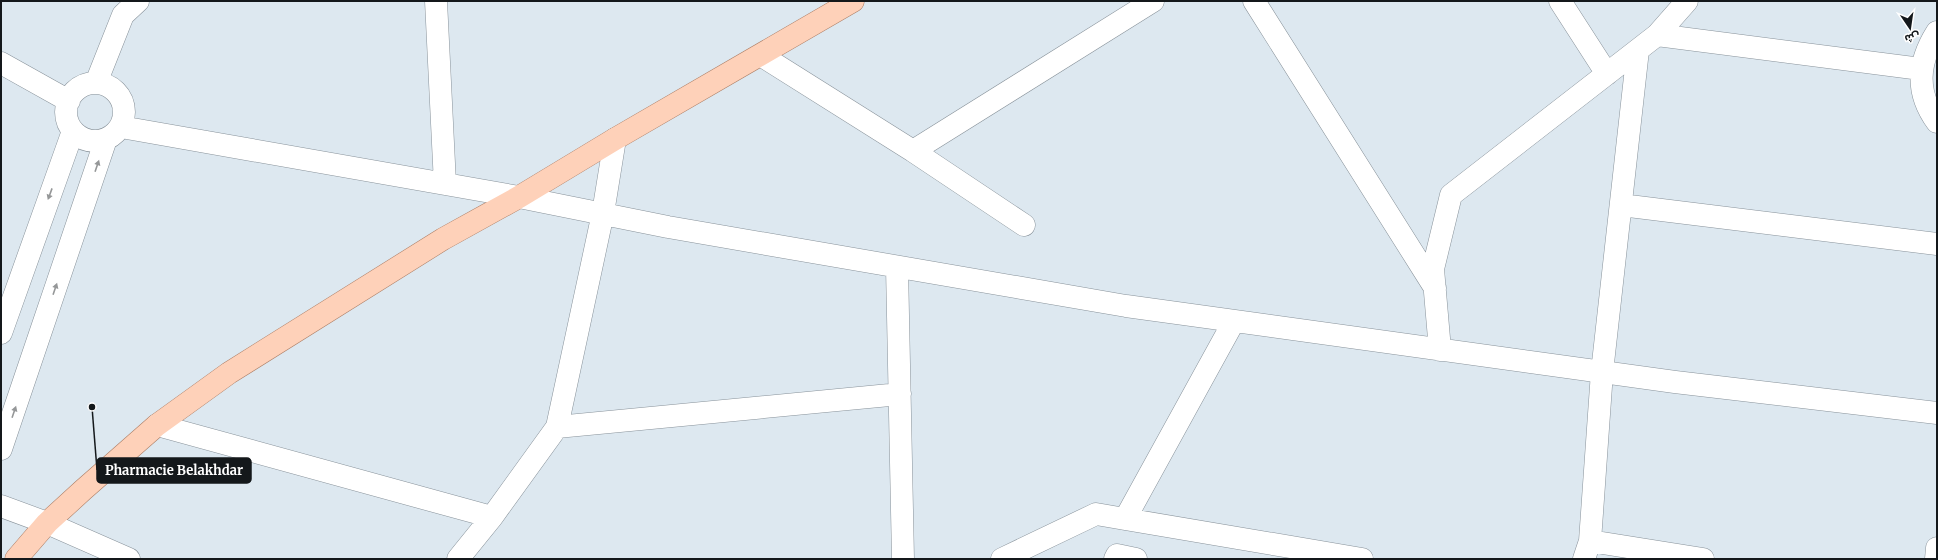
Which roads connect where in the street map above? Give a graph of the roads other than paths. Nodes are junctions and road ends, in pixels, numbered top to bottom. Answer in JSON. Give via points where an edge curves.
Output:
{"nodes":[{"id":1,"x":138,"y":1,"type":"edge"},
{"id":2,"x":436,"y":1,"type":"edge"},
{"id":3,"x":853,"y":1,"type":"edge"},
{"id":4,"x":1153,"y":1,"type":"edge"},
{"id":5,"x":1254,"y":1,"type":"edge"},
{"id":6,"x":1560,"y":1,"type":"edge"},
{"id":7,"x":1687,"y":1,"type":"edge"},
{"id":8,"x":1937,"y":32,"type":"edge"},
{"id":9,"x":1657,"y":35,"type":"junction"},
{"id":10,"x":1638,"y":50,"type":"junction"},
{"id":11,"x":762,"y":56,"type":"junction"},
{"id":12,"x":1,"y":63,"type":"edge"},
{"id":13,"x":1921,"y":69,"type":"junction"},
{"id":14,"x":1607,"y":74,"type":"junction"},
{"id":15,"x":96,"y":83,"type":"junction"},
{"id":16,"x":69,"y":101,"type":"junction"},
{"id":17,"x":1937,"y":122,"type":"edge"},
{"id":18,"x":73,"y":131,"type":"junction"},
{"id":19,"x":113,"y":133,"type":"junction"},
{"id":20,"x":615,"y":139,"type":"junction"},
{"id":21,"x":914,"y":151,"type":"junction"},
{"id":22,"x":445,"y":184,"type":"junction"},
{"id":23,"x":519,"y":197,"type":"junction"},
{"id":24,"x":1621,"y":204,"type":"junction"},
{"id":25,"x":603,"y":213,"type":"junction"},
{"id":26,"x":1024,"y":225,"type":"dead end"},
{"id":27,"x":1937,"y":244,"type":"edge"},
{"id":28,"x":897,"y":267,"type":"junction"},
{"id":29,"x":1435,"y":288,"type":"junction"},
{"id":30,"x":1234,"y":321,"type":"junction"},
{"id":31,"x":1,"y":333,"type":"edge"},
{"id":32,"x":1440,"y":350,"type":"junction"},
{"id":33,"x":1602,"y":372,"type":"junction"},
{"id":34,"x":900,"y":394,"type":"junction"},
{"id":35,"x":1937,"y":413,"type":"edge"},
{"id":36,"x":157,"y":425,"type":"junction"},
{"id":37,"x":557,"y":427,"type":"junction"},
{"id":38,"x":1,"y":449,"type":"edge"},
{"id":39,"x":1,"y":506,"type":"edge"},
{"id":40,"x":492,"y":517,"type":"junction"},
{"id":41,"x":1125,"y":519,"type":"junction"},
{"id":42,"x":47,"y":523,"type":"junction"},
{"id":43,"x":1937,"y":548,"type":"edge"},
{"id":44,"x":1587,"y":550,"type":"edge"},
{"id":45,"x":16,"y":559,"type":"edge"},
{"id":46,"x":129,"y":559,"type":"edge"},
{"id":47,"x":458,"y":559,"type":"edge"},
{"id":48,"x":903,"y":559,"type":"edge"},
{"id":49,"x":1002,"y":559,"type":"edge"},
{"id":50,"x":1114,"y":559,"type":"edge"},
{"id":51,"x":1136,"y":559,"type":"edge"},
{"id":52,"x":1362,"y":559,"type":"edge"},
{"id":53,"x":1703,"y":559,"type":"edge"},
{"id":54,"x":1936,"y":559,"type":"edge"}],
"edges":[{"from":1,"to":15,"type":"street","via":[[123,15]]},
{"from":2,"to":22,"type":"street"},
{"from":3,"to":11,"type":"main road"},
{"from":4,"to":21,"type":"street"},
{"from":5,"to":29,"type":"street"},
{"from":6,"to":14,"type":"street"},
{"from":7,"to":9,"type":"street"},
{"from":8,"to":13,"type":"street","via":[[1927,48]]},
{"from":9,"to":10,"type":"street"},
{"from":9,"to":13,"type":"street"},
{"from":10,"to":14,"type":"street"},
{"from":10,"to":24,"type":"street"},
{"from":11,"to":20,"type":"main road"},
{"from":11,"to":21,"type":"street"},
{"from":12,"to":16,"type":"street"},
{"from":13,"to":17,"type":"street","via":[[1922,91]]},
{"from":14,"to":29,"type":"street","via":[[1451,195],[1434,269]]},
{"from":15,"to":16,"type":"street","via":[[80,88]]},
{"from":15,"to":19,"type":"street","via":[[114,90],[124,108],[124,117]]},
{"from":16,"to":18,"type":"street","via":[[66,116]]},
{"from":18,"to":19,"type":"street","via":[[88,140]]},
{"from":18,"to":31,"type":"street","one_way":true},
{"from":19,"to":22,"type":"street"},
{"from":38,"to":19,"type":"street","one_way":true},
{"from":20,"to":23,"type":"main road"},
{"from":20,"to":25,"type":"street"},
{"from":21,"to":26,"type":"street"},
{"from":22,"to":23,"type":"street"},
{"from":23,"to":25,"type":"street"},
{"from":23,"to":36,"type":"main road","via":[[443,239],[229,372]]},
{"from":24,"to":27,"type":"street"},
{"from":24,"to":33,"type":"street"},
{"from":25,"to":28,"type":"street","via":[[668,227]]},
{"from":25,"to":37,"type":"street"},
{"from":28,"to":30,"type":"street","via":[[1126,306]]},
{"from":28,"to":34,"type":"street"},
{"from":29,"to":32,"type":"street"},
{"from":30,"to":32,"type":"street"},
{"from":30,"to":41,"type":"street"},
{"from":32,"to":33,"type":"street"},
{"from":33,"to":35,"type":"street"},
{"from":33,"to":44,"type":"street"},
{"from":34,"to":37,"type":"street"},
{"from":34,"to":48,"type":"street"},
{"from":36,"to":40,"type":"street"},
{"from":36,"to":42,"type":"main road"},
{"from":37,"to":40,"type":"street"},
{"from":39,"to":42,"type":"street"},
{"from":40,"to":47,"type":"street"},
{"from":41,"to":49,"type":"street","via":[[1096,514]]},
{"from":41,"to":52,"type":"street"},
{"from":42,"to":45,"type":"main road"},
{"from":42,"to":46,"type":"street"},
{"from":43,"to":54,"type":"street"},
{"from":44,"to":53,"type":"street"},
{"from":50,"to":51,"type":"street","via":[[1117,555]]}]}
